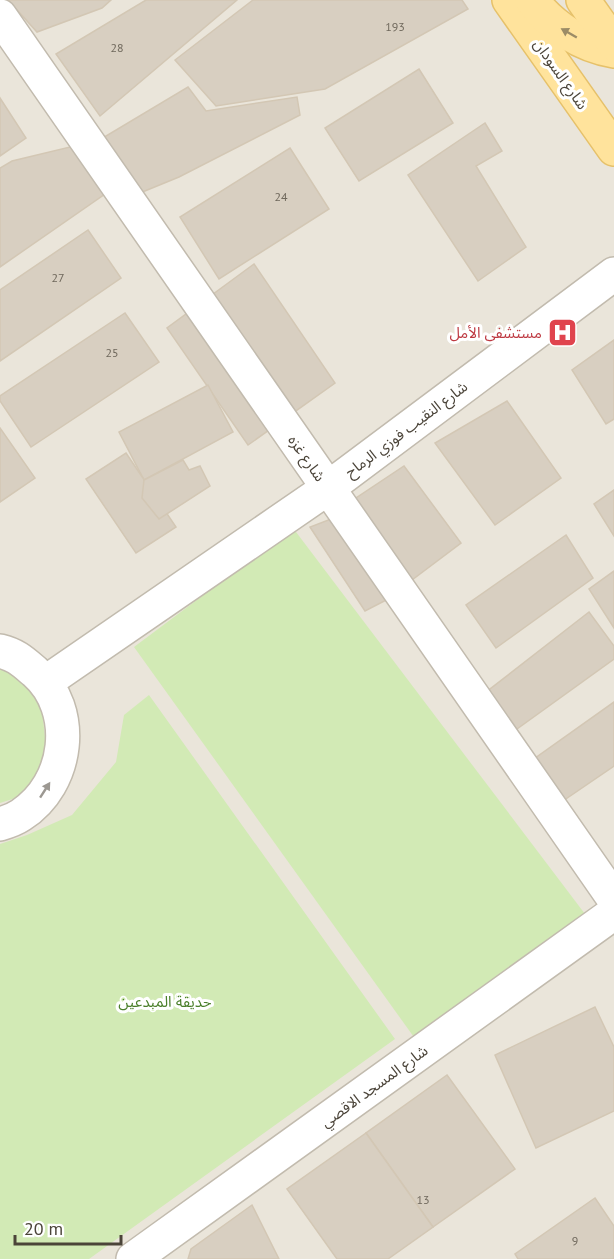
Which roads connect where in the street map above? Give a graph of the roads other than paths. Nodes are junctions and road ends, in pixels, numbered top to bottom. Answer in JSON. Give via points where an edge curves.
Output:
{"nodes":[{"id":1,"x":508,"y":0,"type":"edge"},
{"id":2,"x":532,"y":0,"type":"edge"},
{"id":3,"x":584,"y":0,"type":"edge"},
{"id":4,"x":0,"y":16,"type":"edge"},
{"id":5,"x":614,"y":44,"type":"edge"},
{"id":6,"x":614,"y":51,"type":"edge"},
{"id":7,"x":614,"y":148,"type":"edge"},
{"id":8,"x":614,"y":274,"type":"edge"},
{"id":9,"x":328,"y":488,"type":"junction"},
{"id":10,"x":0,"y":651,"type":"edge"},
{"id":11,"x":46,"y":682,"type":"junction"},
{"id":12,"x":0,"y":825,"type":"edge"},
{"id":13,"x":614,"y":899,"type":"edge"},
{"id":14,"x":614,"y":913,"type":"edge"},
{"id":15,"x":133,"y":1259,"type":"edge"}],
"edges":[{"from":1,"to":7,"type":"main road","name":"شارع السودان"},
{"from":6,"to":2,"type":"main road","one_way":true,"via":[[565,32]]},
{"from":3,"to":5,"type":"main road"},
{"from":4,"to":9,"type":"street","name":"شارع غزه"},
{"from":8,"to":9,"type":"street","name":"شارع النقيب فوزي الرماح"},
{"from":9,"to":11,"type":"street","name":"شارع النقيب فوزي الرماح"},
{"from":9,"to":13,"type":"street","name":"شارع غزه"},
{"from":10,"to":11,"type":"street","via":[[14,654]]},
{"from":12,"to":11,"type":"street","one_way":true,"via":[[21,816],[43,795],[58,769],[64,739],[60,709]]},
{"from":14,"to":15,"type":"street","name":"شارع المسجد الاقصي"}]}
